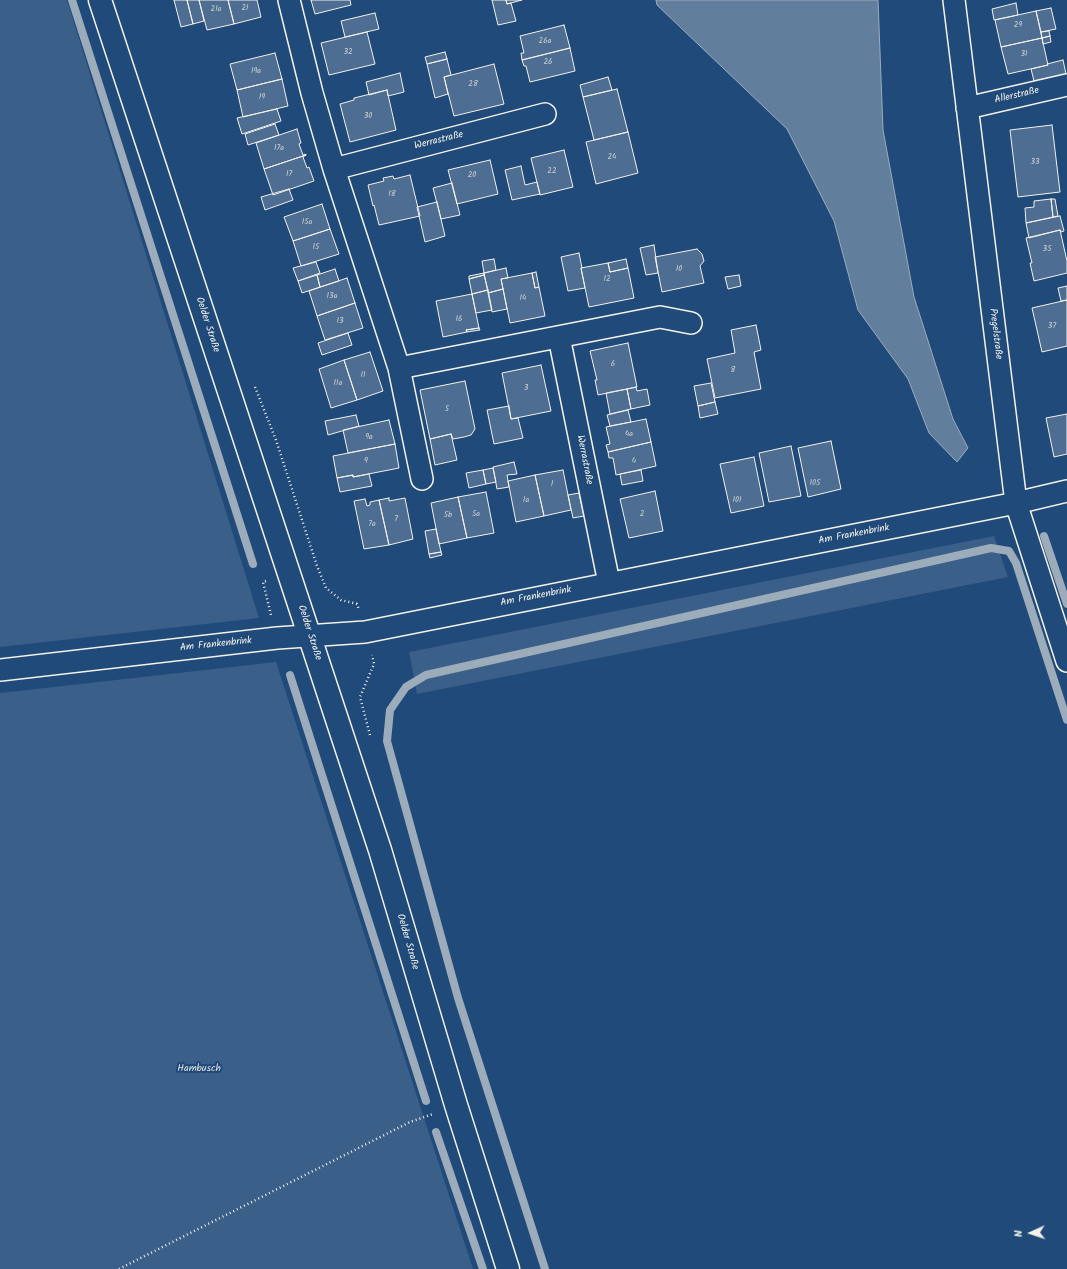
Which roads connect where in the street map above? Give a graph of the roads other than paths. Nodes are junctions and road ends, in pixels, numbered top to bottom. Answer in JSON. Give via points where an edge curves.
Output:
{"nodes":[{"id":1,"x":100,"y":0,"type":"edge"},
{"id":2,"x":289,"y":0,"type":"edge"},
{"id":3,"x":954,"y":0,"type":"edge"},
{"id":4,"x":1067,"y":85,"type":"edge"},
{"id":5,"x":967,"y":108,"type":"junction"},
{"id":6,"x":545,"y":114,"type":"dead end"},
{"id":7,"x":334,"y":168,"type":"junction"},
{"id":8,"x":691,"y":323,"type":"dead end"},
{"id":9,"x":559,"y":337,"type":"junction"},
{"id":10,"x":399,"y":368,"type":"junction"},
{"id":11,"x":422,"y":478,"type":"dead end"},
{"id":12,"x":1067,"y":492,"type":"edge"},
{"id":13,"x":1016,"y":503,"type":"junction"},
{"id":14,"x":609,"y":583,"type":"junction"},
{"id":15,"x":310,"y":636,"type":"junction"},
{"id":16,"x":1067,"y":661,"type":"edge"},
{"id":17,"x":0,"y":670,"type":"edge"},
{"id":18,"x":508,"y":1269,"type":"edge"}],
"edges":[{"from":1,"to":15,"type":"street","name":"Oelder Straße"},
{"from":2,"to":7,"type":"street"},
{"from":3,"to":5,"type":"street","name":"Pregelstraße"},
{"from":4,"to":5,"type":"street","name":"Allerstraße"},
{"from":5,"to":13,"type":"street","name":"Pregelstraße"},
{"from":6,"to":7,"type":"street","name":"Werrastraße"},
{"from":7,"to":10,"type":"street"},
{"from":8,"to":9,"type":"street","via":[[660,318]]},
{"from":9,"to":10,"type":"street"},
{"from":9,"to":14,"type":"street","name":"Werrastraße"},
{"from":10,"to":11,"type":"street"},
{"from":12,"to":13,"type":"street","name":"Am Frankenbrink"},
{"from":13,"to":14,"type":"street","name":"Am Frankenbrink"},
{"from":13,"to":16,"type":"street","name":"Pregelstraße"},
{"from":14,"to":15,"type":"street","name":"Am Frankenbrink","via":[[365,632]]},
{"from":15,"to":17,"type":"street","name":"Am Frankenbrink"},
{"from":15,"to":18,"type":"street","name":"Oelder Straße","via":[[380,850]]}]}
